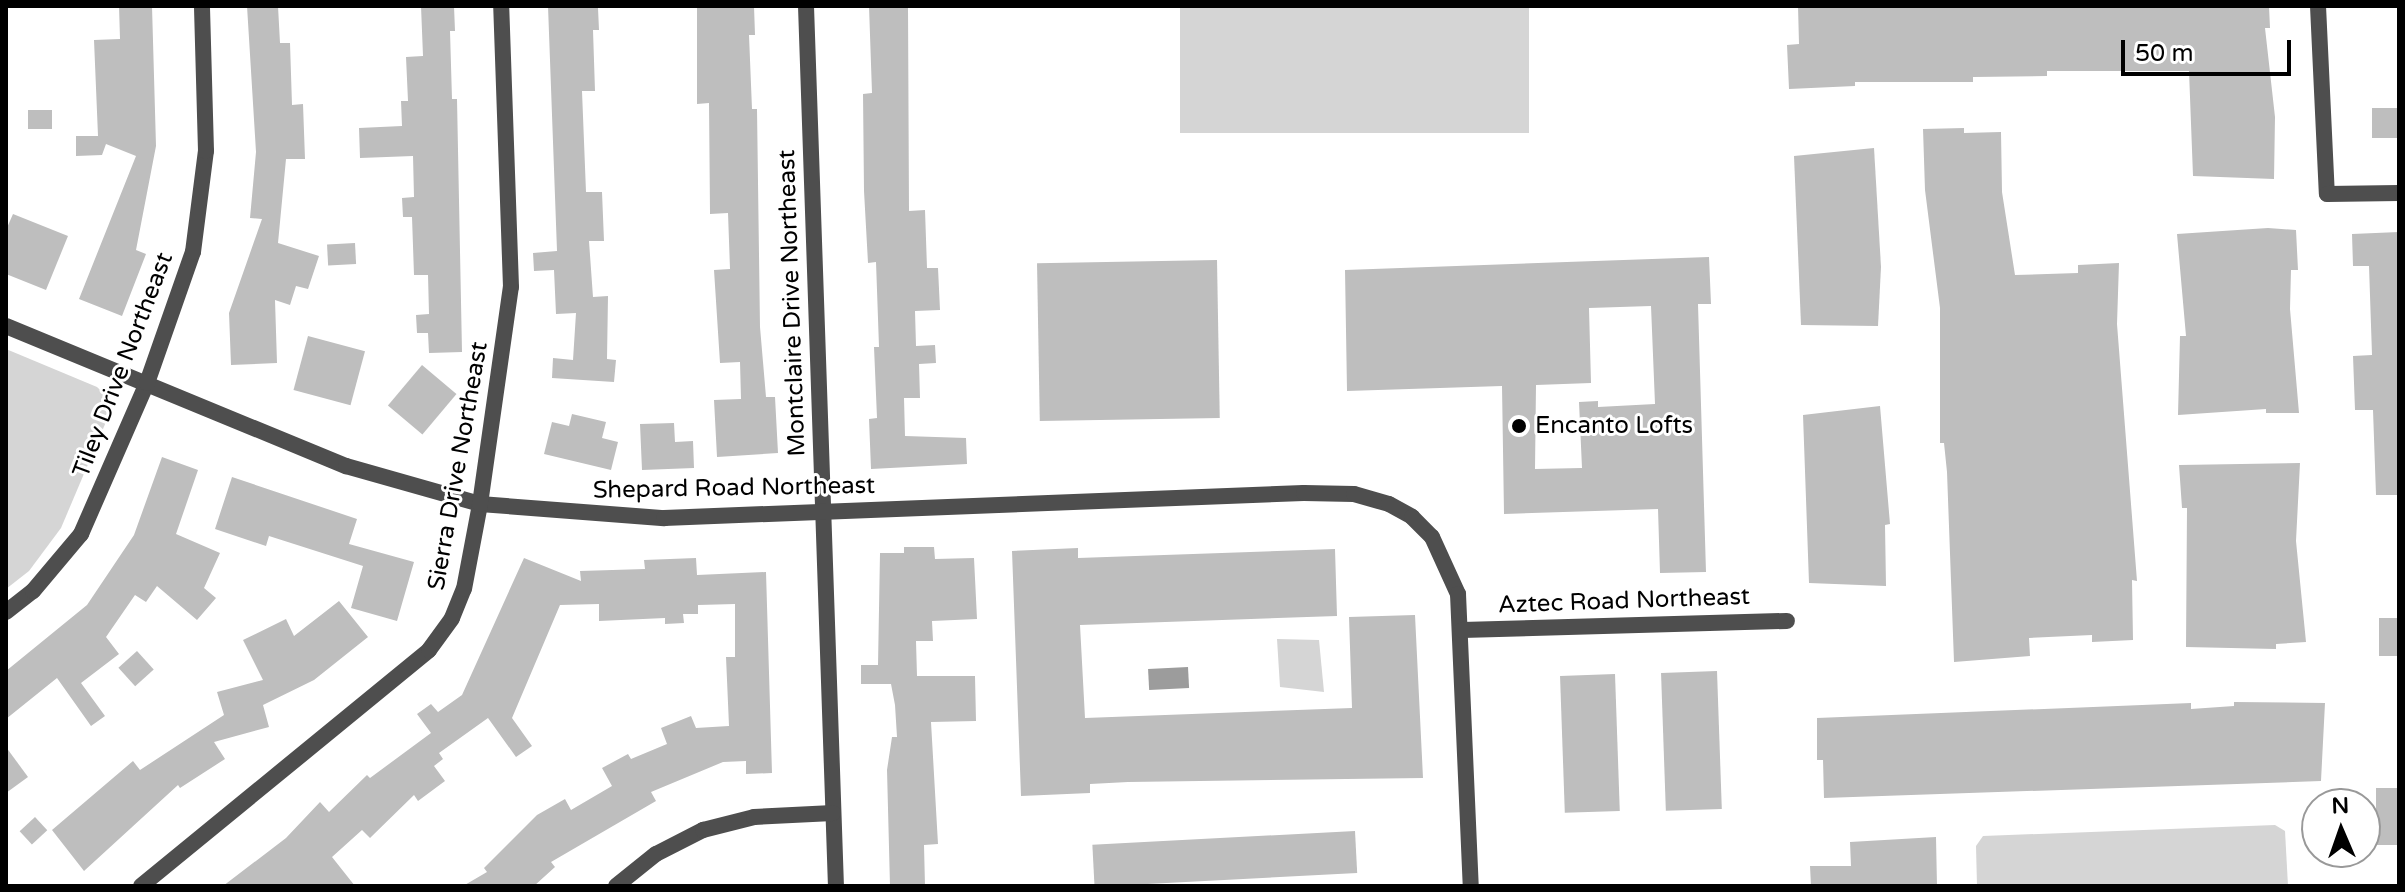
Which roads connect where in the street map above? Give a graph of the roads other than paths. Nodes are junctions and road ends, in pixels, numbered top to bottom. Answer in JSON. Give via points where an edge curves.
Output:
{"nodes":[{"id":1,"x":202,"y":6,"type":"edge"},
{"id":2,"x":501,"y":6,"type":"edge"},
{"id":3,"x":806,"y":6,"type":"edge"},
{"id":4,"x":2318,"y":6,"type":"edge"},
{"id":5,"x":2399,"y":193,"type":"edge"},
{"id":6,"x":6,"y":326,"type":"edge"},
{"id":7,"x":147,"y":383,"type":"junction"},
{"id":8,"x":480,"y":504,"type":"junction"},
{"id":9,"x":822,"y":512,"type":"junction"},
{"id":10,"x":6,"y":612,"type":"edge"},
{"id":11,"x":1787,"y":621,"type":"dead end"},
{"id":12,"x":1462,"y":630,"type":"junction"},
{"id":13,"x":833,"y":813,"type":"junction"},
{"id":14,"x":141,"y":886,"type":"edge"},
{"id":15,"x":616,"y":886,"type":"edge"},
{"id":16,"x":836,"y":886,"type":"edge"},
{"id":17,"x":1471,"y":886,"type":"edge"}],
"edges":[{"from":1,"to":7,"type":"street","name":"Tiley Drive Northeast","via":[[206,151],[199,217],[193,252]]},
{"from":2,"to":8,"type":"street","name":"Sierra Drive Northeast","via":[[511,287]]},
{"from":3,"to":9,"type":"street","name":"Montclaire Drive Northeast"},
{"from":4,"to":5,"type":"street","via":[[2327,194]]},
{"from":6,"to":7,"type":"street","name":"Shepard Road Northeast"},
{"from":7,"to":8,"type":"street","name":"Shepard Road Northeast","via":[[346,466]]},
{"from":7,"to":10,"type":"street","name":"Tiley Drive Northeast","via":[[81,534],[33,591]]},
{"from":8,"to":9,"type":"street","name":"Shepard Road Northeast","via":[[664,518]]},
{"from":8,"to":14,"type":"street","name":"Sierra Drive Northeast","via":[[464,589],[452,618],[429,650]]},
{"from":9,"to":12,"type":"street","name":"Shepard Road Northeast","via":[[1354,494],[1412,517],[1432,537],[1458,594]]},
{"from":9,"to":13,"type":"street","name":"Montclaire Drive Northeast"},
{"from":11,"to":12,"type":"street","name":"Aztec Road Northeast"},
{"from":12,"to":17,"type":"street","name":"Shepard Road Northeast"},
{"from":13,"to":15,"type":"street","via":[[754,817],[703,830],[656,854]]},
{"from":13,"to":16,"type":"street","name":"Montclaire Drive Northeast"}]}
